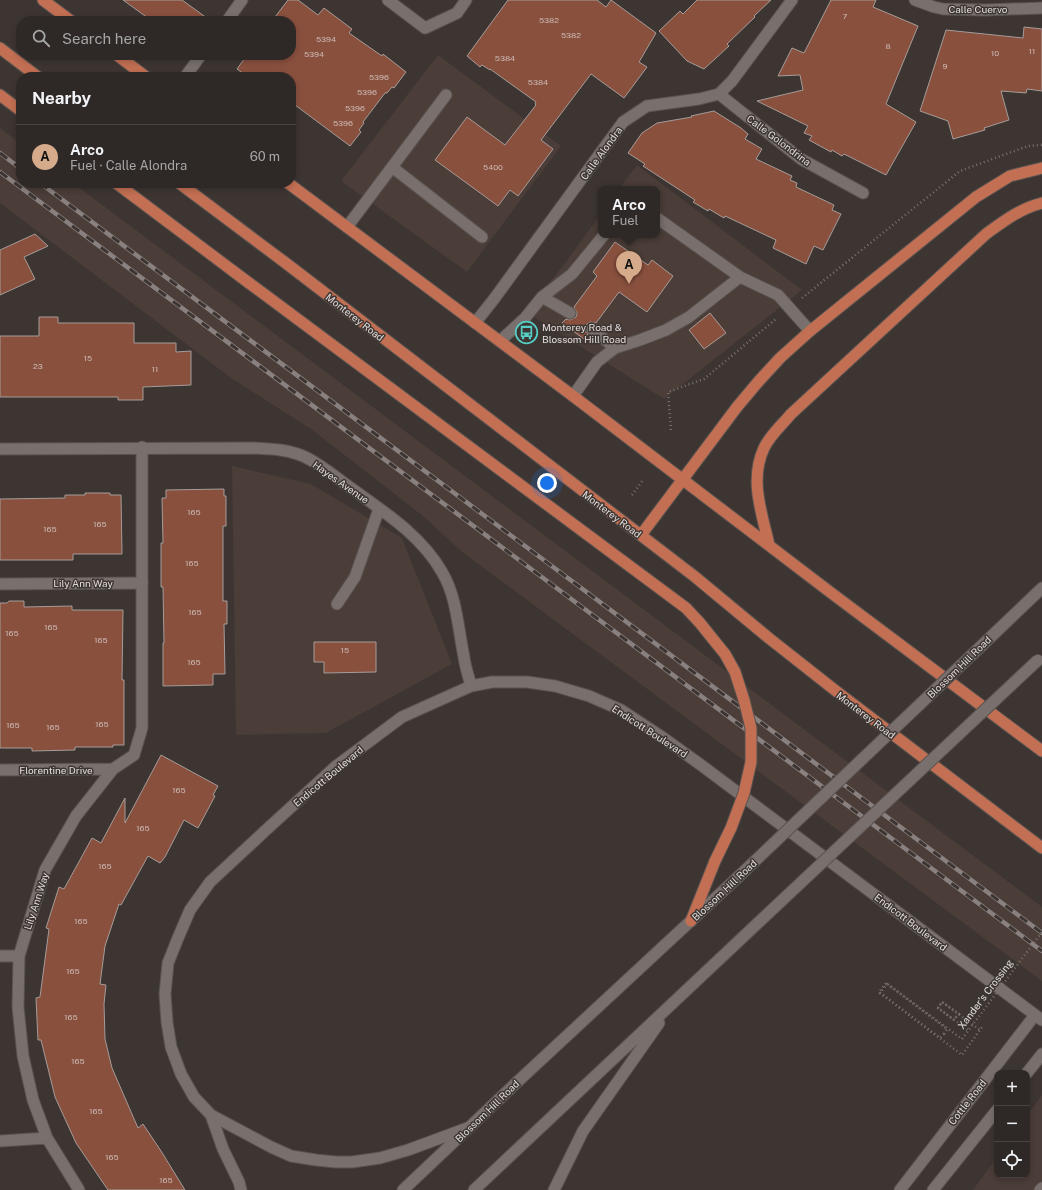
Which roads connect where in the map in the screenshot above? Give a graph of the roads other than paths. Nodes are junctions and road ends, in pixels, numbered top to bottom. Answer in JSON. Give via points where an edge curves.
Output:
{"nodes":[{"id":1,"x":43,"y":0,"type":"edge"},
{"id":2,"x":242,"y":0,"type":"edge"},
{"id":3,"x":388,"y":0,"type":"edge"},
{"id":4,"x":466,"y":0,"type":"edge"},
{"id":5,"x":792,"y":0,"type":"edge"},
{"id":6,"x":915,"y":0,"type":"edge"},
{"id":7,"x":1042,"y":8,"type":"edge"},
{"id":8,"x":64,"y":16,"type":"edge"},
{"id":9,"x":231,"y":16,"type":"edge"},
{"id":10,"x":0,"y":48,"type":"edge"},
{"id":11,"x":124,"y":60,"type":"edge"},
{"id":12,"x":198,"y":60,"type":"edge"},
{"id":13,"x":31,"y":72,"type":"edge"},
{"id":14,"x":139,"y":72,"type":"edge"},
{"id":15,"x":189,"y":72,"type":"edge"},
{"id":16,"x":719,"y":94,"type":"junction"},
{"id":17,"x":0,"y":95,"type":"edge"},
{"id":18,"x":446,"y":95,"type":"dead end"},
{"id":19,"x":16,"y":107,"type":"edge"},
{"id":20,"x":392,"y":167,"type":"junction"},
{"id":21,"x":1042,"y":168,"type":"edge"},
{"id":22,"x":123,"y":188,"type":"edge"},
{"id":23,"x":186,"y":188,"type":"edge"},
{"id":24,"x":295,"y":188,"type":"edge"},
{"id":25,"x":863,"y":193,"type":"dead end"},
{"id":26,"x":1042,"y":203,"type":"edge"},
{"id":27,"x":660,"y":220,"type":"edge"},
{"id":28,"x":347,"y":227,"type":"junction"},
{"id":29,"x":482,"y":237,"type":"dead end"},
{"id":30,"x":602,"y":238,"type":"edge"},
{"id":31,"x":740,"y":277,"type":"junction"},
{"id":32,"x":542,"y":296,"type":"junction"},
{"id":33,"x":570,"y":313,"type":"dead end"},
{"id":34,"x":475,"y":323,"type":"junction"},
{"id":35,"x":592,"y":329,"type":"dead end"},
{"id":36,"x":810,"y":331,"type":"junction"},
{"id":37,"x":500,"y":341,"type":"junction"},
{"id":38,"x":615,"y":348,"type":"junction"},
{"id":39,"x":573,"y":396,"type":"junction"},
{"id":40,"x":0,"y":448,"type":"edge"},
{"id":41,"x":142,"y":448,"type":"junction"},
{"id":42,"x":682,"y":480,"type":"junction"},
{"id":43,"x":379,"y":509,"type":"junction"},
{"id":44,"x":641,"y":536,"type":"junction"},
{"id":45,"x":769,"y":545,"type":"junction"},
{"id":46,"x":142,"y":583,"type":"junction"},
{"id":47,"x":0,"y":584,"type":"edge"},
{"id":48,"x":1042,"y":588,"type":"edge"},
{"id":49,"x":337,"y":604,"type":"dead end"},
{"id":50,"x":1040,"y":658,"type":"edge"},
{"id":51,"x":471,"y":686,"type":"junction"},
{"id":52,"x":1042,"y":751,"type":"edge"},
{"id":53,"x":113,"y":769,"type":"junction"},
{"id":54,"x":0,"y":770,"type":"edge"},
{"id":55,"x":1042,"y":848,"type":"edge"},
{"id":56,"x":691,"y":921,"type":"junction"},
{"id":57,"x":0,"y":956,"type":"edge"},
{"id":58,"x":19,"y":956,"type":"junction"},
{"id":59,"x":674,"y":1002,"type":"junction"},
{"id":60,"x":1038,"y":1017,"type":"edge"},
{"id":61,"x":1042,"y":1054,"type":"edge"},
{"id":62,"x":1029,"y":1070,"type":"edge"},
{"id":63,"x":994,"y":1114,"type":"edge"},
{"id":64,"x":211,"y":1115,"type":"junction"},
{"id":65,"x":470,"y":1126,"type":"junction"},
{"id":66,"x":47,"y":1138,"type":"junction"},
{"id":67,"x":0,"y":1141,"type":"edge"},
{"id":68,"x":79,"y":1190,"type":"edge"},
{"id":69,"x":241,"y":1190,"type":"edge"},
{"id":70,"x":403,"y":1190,"type":"edge"},
{"id":71,"x":474,"y":1190,"type":"edge"},
{"id":72,"x":554,"y":1190,"type":"edge"},
{"id":73,"x":900,"y":1190,"type":"edge"},
{"id":74,"x":933,"y":1190,"type":"edge"}],
"edges":[{"from":1,"to":8,"type":"main road"},
{"from":2,"to":9,"type":"main road"},
{"from":3,"to":4,"type":"main road","via":[[425,28],[457,13]]},
{"from":5,"to":16,"type":"main road","via":[[732,81]]},
{"from":6,"to":7,"type":"main road","name":"Calle Cuervo","via":[[942,9]]},
{"from":10,"to":13,"type":"main road"},
{"from":11,"to":14,"type":"main road"},
{"from":12,"to":15,"type":"main road"},
{"from":16,"to":25,"type":"main road","name":"Calle Golondrina","via":[[801,159]]},
{"from":16,"to":34,"type":"main road","name":"Calle Alondra","via":[[647,106],[623,122]]},
{"from":17,"to":19,"type":"main road"},
{"from":18,"to":20,"type":"main road"},
{"from":20,"to":28,"type":"main road"},
{"from":20,"to":29,"type":"main road"},
{"from":21,"to":36,"type":"main road","via":[[1010,176],[976,197]]},
{"from":22,"to":56,"type":"main road","bridge":true,"via":[[686,608],[725,654],[735,672],[751,728],[751,762],[744,793],[731,828]]},
{"from":23,"to":44,"type":"main road","name":"Monterey Road"},
{"from":24,"to":28,"type":"main road"},
{"from":26,"to":45,"type":"main road","via":[[1009,217],[986,234],[791,414],[774,433],[764,447],[756,477]]},
{"from":27,"to":31,"type":"main road"},
{"from":28,"to":34,"type":"main road"},
{"from":30,"to":32,"type":"main road","via":[[572,274]]},
{"from":31,"to":36,"type":"main road","via":[[778,295]]},
{"from":31,"to":38,"type":"main road","via":[[689,317],[666,330]]},
{"from":32,"to":33,"type":"main road"},
{"from":32,"to":37,"type":"main road","via":[[525,318]]},
{"from":34,"to":37,"type":"main road"},
{"from":35,"to":38,"type":"main road"},
{"from":36,"to":42,"type":"main road","via":[[758,382]]},
{"from":37,"to":39,"type":"main road"},
{"from":38,"to":39,"type":"main road","via":[[597,362]]},
{"from":39,"to":42,"type":"main road"},
{"from":40,"to":41,"type":"main road","name":"Hayes Avenue"},
{"from":41,"to":43,"type":"main road","name":"Hayes Avenue","via":[[279,449],[306,457]]},
{"from":41,"to":46,"type":"main road","name":"Lily Ann Way"},
{"from":42,"to":44,"type":"main road"},
{"from":42,"to":45,"type":"main road"},
{"from":43,"to":49,"type":"main road","via":[[355,577]]},
{"from":43,"to":51,"type":"main road","name":"Hayes Avenue","via":[[405,528],[421,544],[442,572],[457,617]]},
{"from":44,"to":55,"type":"main road","name":"Monterey Road","via":[[836,691]]},
{"from":45,"to":52,"type":"main road"},
{"from":46,"to":47,"type":"main road","name":"Lily Ann Way"},
{"from":46,"to":53,"type":"main road","name":"Lily Ann Way","via":[[142,728],[134,755]]},
{"from":48,"to":56,"type":"main road","name":"Blossom Hill Road","bridge":true},
{"from":50,"to":59,"type":"main road","bridge":true},
{"from":51,"to":60,"type":"main road","name":"Endicott Boulevard","via":[[492,682],[556,686],[589,696],[621,710],[702,764]]},
{"from":51,"to":64,"type":"main road","name":"Endicott Boulevard","via":[[402,717],[335,768],[210,882],[190,910],[168,963],[165,994],[167,1022],[171,1047],[181,1074],[194,1097]]},
{"from":53,"to":54,"type":"main road","name":"Florentine Drive"},
{"from":53,"to":58,"type":"main road","name":"Lily Ann Way","via":[[76,816],[45,870]]},
{"from":56,"to":65,"type":"main road","name":"Blossom Hill Road"},
{"from":57,"to":58,"type":"main road"},
{"from":58,"to":66,"type":"main road","name":"Lily Ann Way","via":[[18,1007],[23,1056],[33,1100]]},
{"from":59,"to":71,"type":"main road"},
{"from":59,"to":72,"type":"main road","via":[[582,1131]]},
{"from":60,"to":73,"type":"main road","name":"Cottle Road"},
{"from":61,"to":62,"type":"main road"},
{"from":63,"to":74,"type":"main road"},
{"from":64,"to":65,"type":"main road","via":[[291,1156],[336,1162],[380,1158]]},
{"from":64,"to":69,"type":"main road"},
{"from":65,"to":70,"type":"main road","name":"Blossom Hill Road"},
{"from":66,"to":67,"type":"main road"},
{"from":66,"to":68,"type":"main road","name":"Lily Ann Way"}]}
